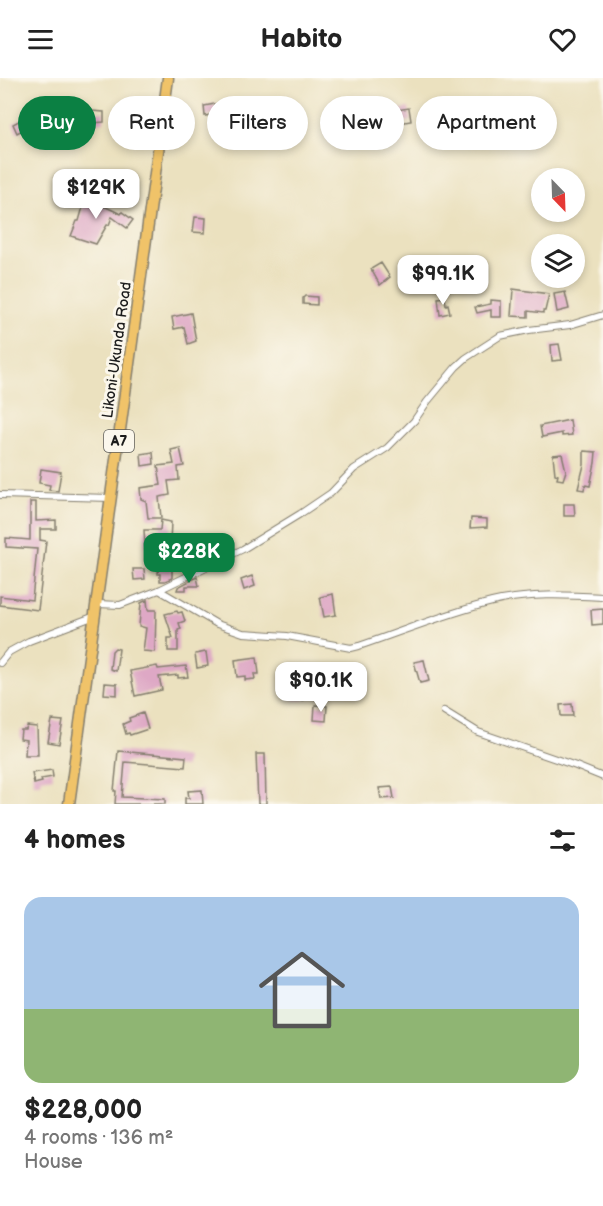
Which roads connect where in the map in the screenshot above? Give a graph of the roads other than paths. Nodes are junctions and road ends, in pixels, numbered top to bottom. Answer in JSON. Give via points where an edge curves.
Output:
{"nodes":[{"id":1,"x":168,"y":78,"type":"edge"},
{"id":2,"x":603,"y":315,"type":"edge"},
{"id":3,"x":0,"y":495,"type":"edge"},
{"id":4,"x":111,"y":498,"type":"junction"},
{"id":5,"x":159,"y":590,"type":"junction"},
{"id":6,"x":603,"y":597,"type":"edge"},
{"id":7,"x":98,"y":604,"type":"junction"},
{"id":8,"x":96,"y":616,"type":"junction"},
{"id":9,"x":0,"y":663,"type":"edge"},
{"id":10,"x":444,"y":711,"type":"dead end"},
{"id":11,"x":603,"y":777,"type":"edge"},
{"id":12,"x":69,"y":804,"type":"edge"}],
"edges":[{"from":1,"to":4,"type":"highway","name":"Likoni-Ukunda Road","number":"A7"},
{"from":2,"to":5,"type":"street","via":[[570,325],[500,336],[456,367],[414,422],[387,448],[354,469],[331,493],[243,549]]},
{"from":3,"to":4,"type":"street"},
{"from":4,"to":7,"type":"highway","name":"Likoni-Ukunda Road","number":"A7"},
{"from":5,"to":6,"type":"street","via":[[218,624],[243,633],[287,636],[351,648],[492,602],[547,596]]},
{"from":5,"to":7,"type":"street","via":[[120,605]]},
{"from":7,"to":8,"type":"highway","name":"Likoni-Ukunda Road","number":"A7"},
{"from":8,"to":9,"type":"street","via":[[30,641],[9,652]]},
{"from":8,"to":12,"type":"highway","name":"Likoni-Ukunda Road","number":"A7"},
{"from":10,"to":11,"type":"street","via":[[478,732]]}]}
